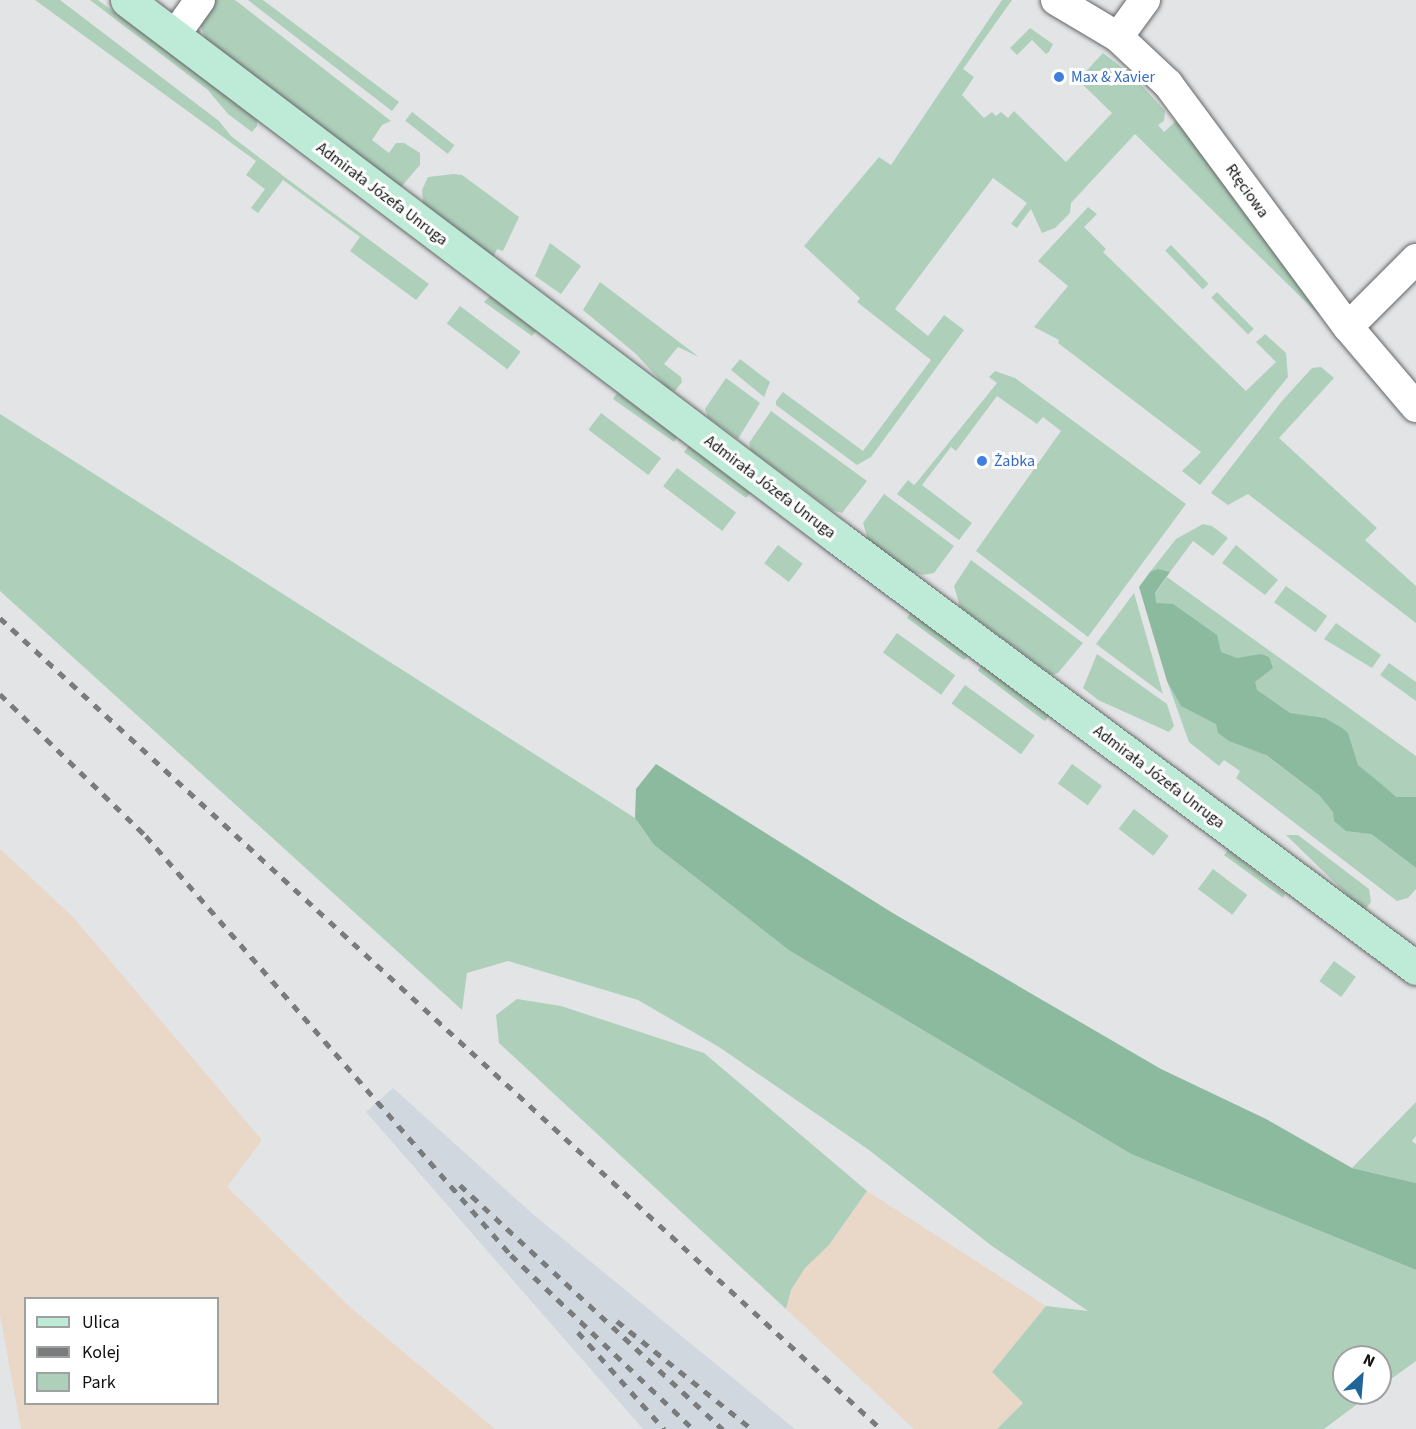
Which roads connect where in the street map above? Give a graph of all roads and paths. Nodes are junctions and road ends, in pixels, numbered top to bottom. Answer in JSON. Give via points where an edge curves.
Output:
{"nodes":[{"id":1,"x":127,"y":0,"type":"edge"},
{"id":2,"x":200,"y":0,"type":"edge"},
{"id":3,"x":1056,"y":0,"type":"edge"},
{"id":4,"x":1145,"y":0,"type":"edge"},
{"id":5,"x":175,"y":35,"type":"junction"},
{"id":6,"x":1118,"y":37,"type":"junction"},
{"id":7,"x":1416,"y":259,"type":"edge"},
{"id":8,"x":1348,"y":327,"type":"junction"},
{"id":9,"x":1416,"y":407,"type":"edge"},
{"id":10,"x":1416,"y":968,"type":"edge"}],
"edges":[{"from":1,"to":5,"type":"street","name":"Admirała Józefa Unruga"},
{"from":2,"to":5,"type":"street"},
{"from":3,"to":6,"type":"street","name":"Rtęciowa"},
{"from":4,"to":6,"type":"street"},
{"from":5,"to":10,"type":"street","name":"Admirała Józefa Unruga","via":[[800,509]]},
{"from":6,"to":8,"type":"street","name":"Rtęciowa","via":[[1168,84]]},
{"from":7,"to":8,"type":"street"},
{"from":8,"to":9,"type":"street","name":"Rtęciowa"}]}
